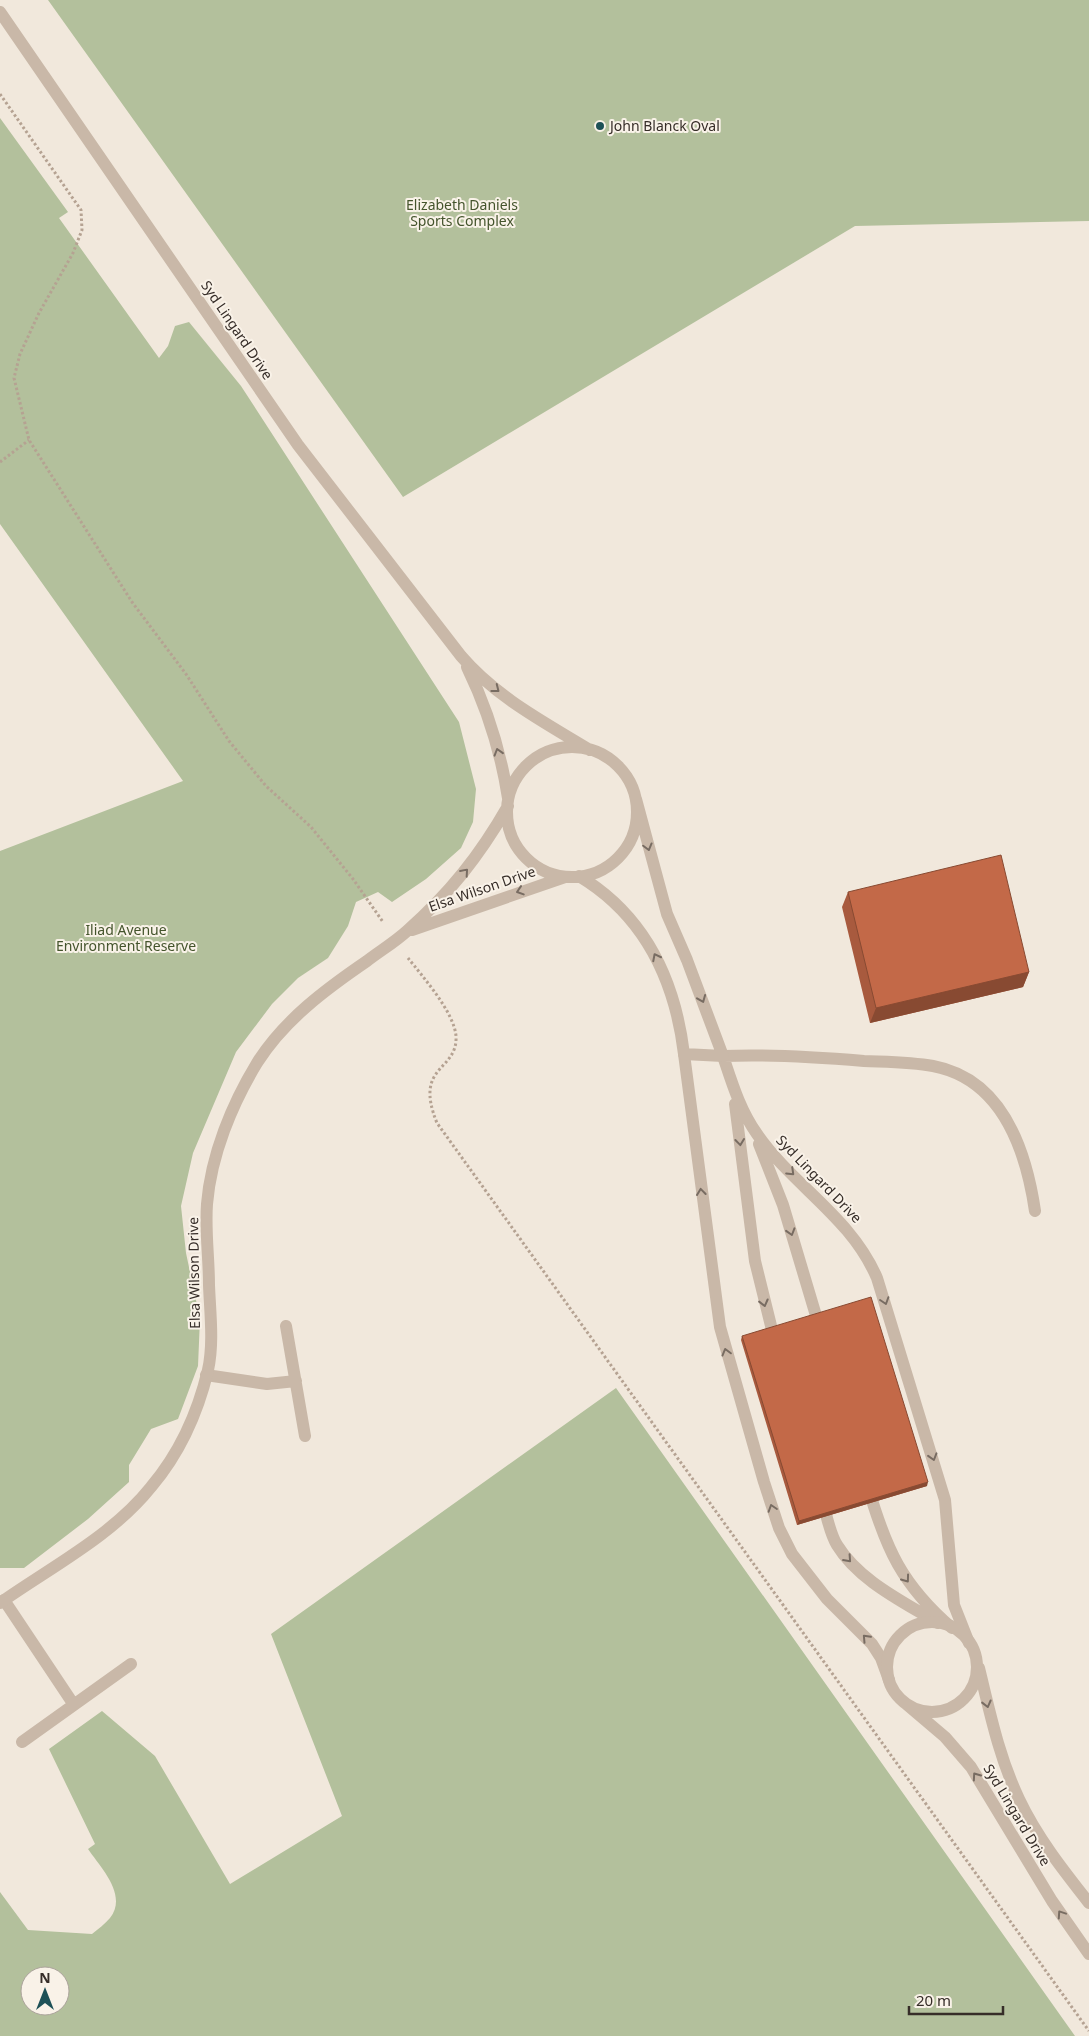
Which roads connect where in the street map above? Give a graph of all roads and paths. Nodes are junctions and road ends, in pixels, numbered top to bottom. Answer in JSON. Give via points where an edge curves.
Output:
{"nodes":[{"id":1,"x":0,"y":12,"type":"edge"},
{"id":2,"x":0,"y":94,"type":"edge"},
{"id":3,"x":29,"y":440,"type":"junction"},
{"id":4,"x":0,"y":462,"type":"edge"},
{"id":5,"x":461,"y":656,"type":"junction"},
{"id":6,"x":590,"y":750,"type":"junction"},
{"id":7,"x":636,"y":799,"type":"junction"},
{"id":8,"x":508,"y":803,"type":"junction"},
{"id":9,"x":572,"y":876,"type":"junction"},
{"id":10,"x":384,"y":923,"type":"dead end"},
{"id":11,"x":407,"y":932,"type":"junction"},
{"id":12,"x":407,"y":956,"type":"dead end"},
{"id":13,"x":684,"y":1054,"type":"junction"},
{"id":14,"x":723,"y":1056,"type":"junction"},
{"id":15,"x":730,"y":1077,"type":"junction"},
{"id":16,"x":749,"y":1122,"type":"junction"},
{"id":17,"x":1035,"y":1211,"type":"dead end"},
{"id":18,"x":286,"y":1326,"type":"dead end"},
{"id":19,"x":825,"y":1345,"type":"edge"},
{"id":20,"x":780,"y":1358,"type":"edge"},
{"id":21,"x":206,"y":1375,"type":"junction"},
{"id":22,"x":296,"y":1381,"type":"junction"},
{"id":23,"x":305,"y":1436,"type":"dead end"},
{"id":24,"x":864,"y":1475,"type":"edge"},
{"id":25,"x":819,"y":1488,"type":"edge"},
{"id":26,"x":2,"y":1601,"type":"edge"},
{"id":27,"x":938,"y":1623,"type":"junction"},
{"id":28,"x":952,"y":1628,"type":"junction"},
{"id":29,"x":969,"y":1643,"type":"junction"},
{"id":30,"x":975,"y":1656,"type":"junction"},
{"id":31,"x":131,"y":1664,"type":"dead end"},
{"id":32,"x":889,"y":1680,"type":"junction"},
{"id":33,"x":905,"y":1703,"type":"junction"},
{"id":34,"x":74,"y":1705,"type":"junction"},
{"id":35,"x":22,"y":1742,"type":"dead end"},
{"id":36,"x":1089,"y":1904,"type":"edge"},
{"id":37,"x":1089,"y":1954,"type":"edge"},
{"id":38,"x":1089,"y":2031,"type":"edge"}],
"edges":[{"from":1,"to":5,"type":"street","name":"Syd Lingard Drive","via":[[298,445]]},
{"from":2,"to":3,"type":"path","via":[[81,210],[82,230],[76,246],[39,313],[20,354],[14,378]]},
{"from":3,"to":4,"type":"path"},
{"from":3,"to":10,"type":"path","via":[[132,602],[186,674],[229,741],[266,786],[311,827]]},
{"from":5,"to":6,"type":"street","name":"Syd Lingard Drive","one_way":true,"via":[[509,699]]},
{"from":8,"to":5,"type":"street","name":"Syd Lingard Drive","one_way":true,"via":[[505,777],[493,734]]},
{"from":6,"to":7,"type":"street","via":[[620,768]]},
{"from":6,"to":8,"type":"street","via":[[566,748],[534,760],[518,777]]},
{"from":7,"to":9,"type":"street","via":[[636,823],[621,855],[602,869]]},
{"from":7,"to":14,"type":"street","name":"Syd Lingard Drive","one_way":true,"via":[[667,914]]},
{"from":8,"to":9,"type":"street","via":[[511,835],[524,856],[543,870]]},
{"from":11,"to":8,"type":"street","name":"Elsa Wilson Drive","one_way":true,"via":[[472,863]]},
{"from":9,"to":11,"type":"street","name":"Elsa Wilson Drive","one_way":true},
{"from":13,"to":9,"type":"street","one_way":true,"via":[[672,995],[645,937],[619,906],[594,885]]},
{"from":11,"to":21,"type":"street","name":"Elsa Wilson Drive","via":[[326,990],[294,1019],[273,1041],[241,1091],[221,1143],[208,1202],[210,1342]]},
{"from":12,"to":38,"type":"path","via":[[443,1006],[456,1036],[452,1055],[432,1079],[429,1091],[437,1123]]},
{"from":13,"to":14,"type":"street"},
{"from":32,"to":13,"type":"street","one_way":true,"via":[[872,1644],[827,1599],[792,1554],[774,1515],[720,1327]]},
{"from":14,"to":15,"type":"street","name":"Syd Lingard Drive"},
{"from":14,"to":17,"type":"street","via":[[833,1058],[932,1066],[953,1072],[990,1098],[1006,1117],[1026,1163]]},
{"from":15,"to":16,"type":"street","name":"Syd Lingard Drive"},
{"from":15,"to":20,"type":"street","one_way":true,"via":[[755,1262]]},
{"from":16,"to":19,"type":"street","one_way":true,"via":[[779,1192]]},
{"from":16,"to":29,"type":"street","name":"Syd Lingard Drive","one_way":true,"via":[[782,1164],[844,1224],[874,1272],[945,1500],[954,1605]]},
{"from":18,"to":22,"type":"street"},
{"from":21,"to":22,"type":"street","via":[[267,1384]]},
{"from":21,"to":26,"type":"street","name":"Elsa Wilson Drive","via":[[189,1426],[166,1469],[150,1489],[129,1512],[100,1534]]},
{"from":22,"to":23,"type":"street"},
{"from":24,"to":28,"type":"street","one_way":true,"via":[[894,1561],[916,1592]]},
{"from":25,"to":27,"type":"street","one_way":true,"via":[[834,1539],[846,1558],[876,1583]]},
{"from":26,"to":34,"type":"street"},
{"from":27,"to":28,"type":"street"},
{"from":27,"to":32,"type":"street","via":[[916,1626],[898,1638],[888,1658]]},
{"from":28,"to":29,"type":"street"},
{"from":29,"to":30,"type":"street"},
{"from":30,"to":33,"type":"street","via":[[977,1671],[973,1685],[954,1706],[933,1712],[918,1710]]},
{"from":30,"to":36,"type":"street","name":"Syd Lingard Drive","one_way":true,"via":[[996,1737],[1019,1799],[1045,1844]]},
{"from":31,"to":34,"type":"street"},
{"from":32,"to":33,"type":"street"},
{"from":37,"to":33,"type":"street","name":"Syd Lingard Drive","one_way":true,"via":[[1042,1885],[971,1767],[945,1737]]},
{"from":34,"to":35,"type":"street"}]}
